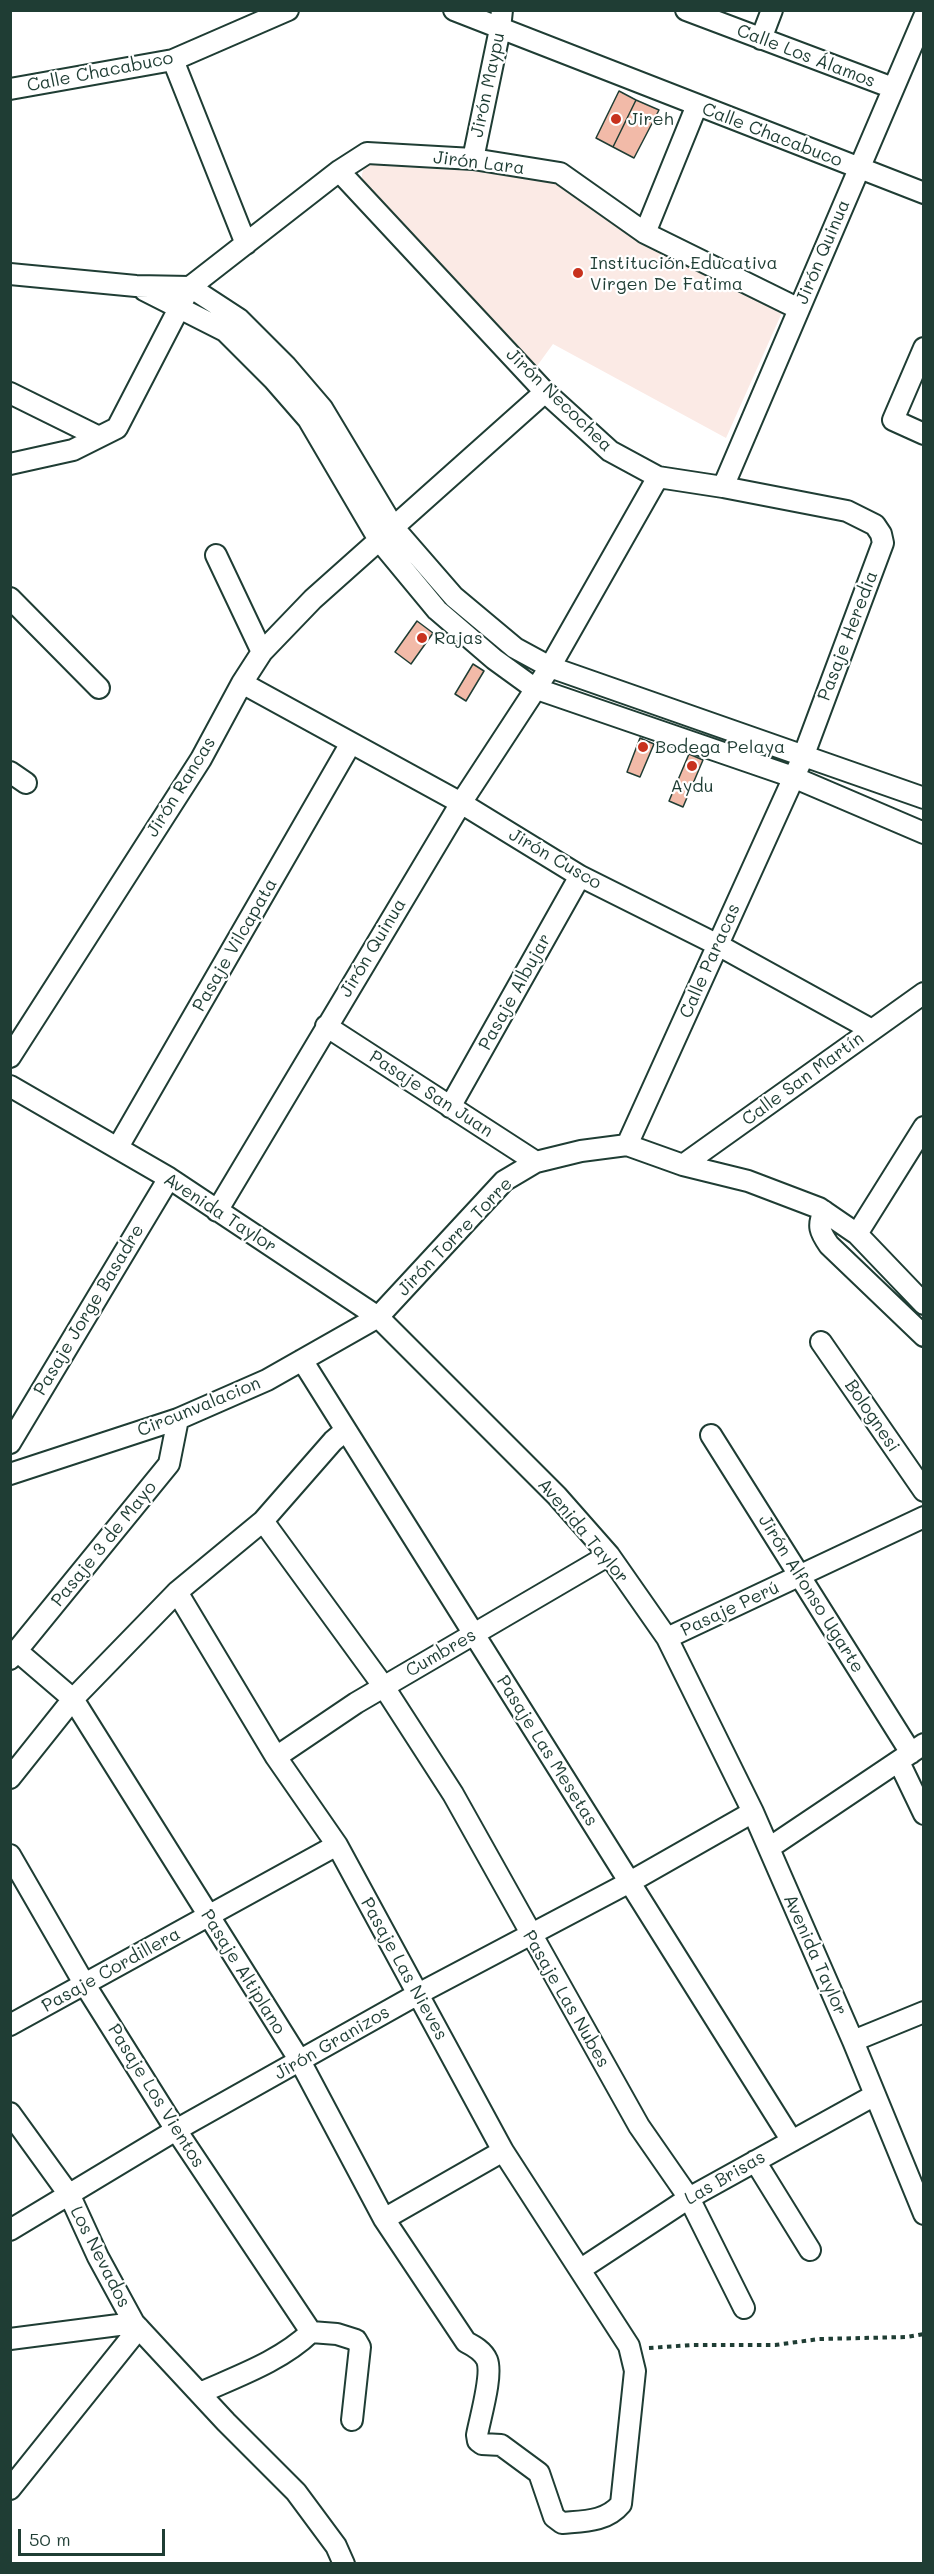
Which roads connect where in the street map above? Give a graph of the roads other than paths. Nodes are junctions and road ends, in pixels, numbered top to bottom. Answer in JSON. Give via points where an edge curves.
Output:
{"nodes":[{"id":1,"x":288,"y":10,"type":"edge"},
{"id":2,"x":454,"y":10,"type":"edge"},
{"id":3,"x":686,"y":10,"type":"edge"},
{"id":4,"x":772,"y":10,"type":"edge"},
{"id":5,"x":924,"y":17,"type":"edge"},
{"id":6,"x":501,"y":20,"type":"edge"},
{"id":7,"x":761,"y":39,"type":"junction"},
{"id":8,"x":173,"y":60,"type":"junction"},
{"id":9,"x":893,"y":88,"type":"junction"},
{"id":10,"x":10,"y":89,"type":"edge"},
{"id":11,"x":696,"y":105,"type":"junction"},
{"id":12,"x":473,"y":159,"type":"junction"},
{"id":13,"x":859,"y":168,"type":"junction"},
{"id":14,"x":339,"y":171,"type":"junction"},
{"id":15,"x":924,"y":193,"type":"edge"},
{"id":16,"x":645,"y":233,"type":"junction"},
{"id":17,"x":246,"y":244,"type":"junction"},
{"id":18,"x":10,"y":274,"type":"edge"},
{"id":19,"x":136,"y":286,"type":"junction"},
{"id":20,"x":190,"y":287,"type":"junction"},
{"id":21,"x":180,"y":307,"type":"junction"},
{"id":22,"x":799,"y":309,"type":"junction"},
{"id":23,"x":924,"y":348,"type":"edge"},
{"id":24,"x":545,"y":392,"type":"junction"},
{"id":25,"x":10,"y":393,"type":"edge"},
{"id":26,"x":924,"y":434,"type":"edge"},
{"id":27,"x":99,"y":437,"type":"junction"},
{"id":28,"x":10,"y":464,"type":"edge"},
{"id":29,"x":657,"y":477,"type":"junction"},
{"id":30,"x":723,"y":487,"type":"junction"},
{"id":31,"x":846,"y":512,"type":"joint"},
{"id":32,"x":386,"y":534,"type":"junction"},
{"id":33,"x":216,"y":555,"type":"dead end"},
{"id":34,"x":10,"y":597,"type":"edge"},
{"id":35,"x":262,"y":651,"type":"junction"},
{"id":36,"x":550,"y":667,"type":"junction"},
{"id":37,"x":242,"y":682,"type":"junction"},
{"id":38,"x":99,"y":688,"type":"dead end"},
{"id":39,"x":534,"y":688,"type":"junction"},
{"id":40,"x":351,"y":743,"type":"junction"},
{"id":41,"x":803,"y":756,"type":"junction"},
{"id":42,"x":793,"y":777,"type":"junction"},
{"id":43,"x":924,"y":798,"type":"edge"},
{"id":44,"x":461,"y":803,"type":"junction"},
{"id":45,"x":924,"y":811,"type":"edge"},
{"id":46,"x":920,"y":831,"type":"edge"},
{"id":47,"x":580,"y":876,"type":"junction"},
{"id":48,"x":718,"y":945,"type":"junction"},
{"id":49,"x":924,"y":993,"type":"edge"},
{"id":50,"x":326,"y":1026,"type":"junction"},
{"id":51,"x":872,"y":1030,"type":"junction"},
{"id":52,"x":10,"y":1057,"type":"edge"},
{"id":53,"x":10,"y":1086,"type":"edge"},
{"id":54,"x":450,"y":1107,"type":"junction"},
{"id":55,"x":924,"y":1127,"type":"edge"},
{"id":56,"x":627,"y":1145,"type":"junction"},
{"id":57,"x":118,"y":1147,"type":"junction"},
{"id":58,"x":536,"y":1162,"type":"junction"},
{"id":59,"x":683,"y":1165,"type":"junction"},
{"id":60,"x":169,"y":1179,"type":"junction"},
{"id":61,"x":218,"y":1211,"type":"junction"},
{"id":62,"x":824,"y":1211,"type":"junction"},
{"id":63,"x":857,"y":1234,"type":"junction"},
{"id":64,"x":924,"y":1304,"type":"edge"},
{"id":65,"x":378,"y":1317,"type":"junction"},
{"id":66,"x":924,"y":1336,"type":"edge"},
{"id":67,"x":821,"y":1342,"type":"dead end"},
{"id":68,"x":302,"y":1360,"type":"junction"},
{"id":69,"x":178,"y":1419,"type":"junction"},
{"id":70,"x":346,"y":1430,"type":"junction"},
{"id":71,"x":711,"y":1435,"type":"dead end"},
{"id":72,"x":10,"y":1443,"type":"edge"},
{"id":73,"x":10,"y":1474,"type":"edge"},
{"id":74,"x":924,"y":1491,"type":"edge"},
{"id":75,"x":924,"y":1517,"type":"edge"},
{"id":76,"x":263,"y":1521,"type":"junction"},
{"id":77,"x":609,"y":1555,"type":"junction"},
{"id":78,"x":800,"y":1576,"type":"junction"},
{"id":79,"x":177,"y":1593,"type":"junction"},
{"id":80,"x":474,"y":1634,"type":"junction"},
{"id":81,"x":667,"y":1638,"type":"junction"},
{"id":82,"x":14,"y":1655,"type":"edge"},
{"id":83,"x":384,"y":1687,"type":"junction"},
{"id":84,"x":73,"y":1699,"type":"junction"},
{"id":85,"x":911,"y":1753,"type":"edge"},
{"id":86,"x":276,"y":1757,"type":"junction"},
{"id":87,"x":10,"y":1778,"type":"edge"},
{"id":88,"x":753,"y":1812,"type":"junction"},
{"id":89,"x":924,"y":1814,"type":"edge"},
{"id":90,"x":337,"y":1845,"type":"junction"},
{"id":91,"x":769,"y":1848,"type":"junction"},
{"id":92,"x":10,"y":1855,"type":"edge"},
{"id":93,"x":630,"y":1882,"type":"junction"},
{"id":94,"x":208,"y":1917,"type":"junction"},
{"id":95,"x":530,"y":1935,"type":"junction"},
{"id":96,"x":85,"y":1985,"type":"junction"},
{"id":97,"x":418,"y":1994,"type":"junction"},
{"id":98,"x":924,"y":2012,"type":"edge"},
{"id":99,"x":10,"y":2025,"type":"edge"},
{"id":100,"x":853,"y":2041,"type":"junction"},
{"id":101,"x":300,"y":2061,"type":"junction"},
{"id":102,"x":875,"y":2096,"type":"junction"},
{"id":103,"x":10,"y":2113,"type":"edge"},
{"id":104,"x":176,"y":2130,"type":"junction"},
{"id":105,"x":792,"y":2141,"type":"junction"},
{"id":106,"x":503,"y":2151,"type":"junction"},
{"id":107,"x":754,"y":2161,"type":"junction"},
{"id":108,"x":70,"y":2196,"type":"junction"},
{"id":109,"x":689,"y":2198,"type":"junction"},
{"id":110,"x":924,"y":2214,"type":"edge"},
{"id":111,"x":384,"y":2219,"type":"junction"},
{"id":112,"x":10,"y":2230,"type":"edge"},
{"id":113,"x":810,"y":2250,"type":"dead end"},
{"id":114,"x":580,"y":2269,"type":"junction"},
{"id":115,"x":744,"y":2308,"type":"dead end"},
{"id":116,"x":136,"y":2326,"type":"junction"},
{"id":117,"x":311,"y":2332,"type":"junction"},
{"id":118,"x":10,"y":2339,"type":"edge"},
{"id":119,"x":629,"y":2346,"type":"joint"},
{"id":120,"x":201,"y":2393,"type":"junction"},
{"id":121,"x":352,"y":2420,"type":"dead end"},
{"id":122,"x":10,"y":2489,"type":"edge"},
{"id":123,"x":344,"y":2564,"type":"edge"}],
"edges":[{"from":1,"to":8,"type":"street","name":"Calle Chacabuco"},
{"from":2,"to":6,"type":"street","name":"Calle Chacabuco"},
{"from":3,"to":7,"type":"street","name":"Calle Los Álamos"},
{"from":4,"to":7,"type":"street"},
{"from":5,"to":9,"type":"street","name":"Jirón Quinua"},
{"from":6,"to":11,"type":"street","name":"Calle Chacabuco"},
{"from":6,"to":12,"type":"street","name":"Jirón Maypu"},
{"from":7,"to":9,"type":"street","name":"Calle Los Álamos"},
{"from":8,"to":10,"type":"street","name":"Calle Chacabuco"},
{"from":8,"to":17,"type":"street"},
{"from":9,"to":13,"type":"street","name":"Jirón Quinua"},
{"from":11,"to":13,"type":"street","name":"Calle Chacabuco"},
{"from":11,"to":16,"type":"street"},
{"from":12,"to":14,"type":"street","name":"Jirón Lara","via":[[367,153]]},
{"from":12,"to":16,"type":"street","name":"Jirón Lara","via":[[561,173]]},
{"from":13,"to":15,"type":"street","name":"Calle Chacabuco"},
{"from":13,"to":22,"type":"street","name":"Jirón Quinua"},
{"from":14,"to":17,"type":"street","name":"Jirón Lara"},
{"from":14,"to":24,"type":"street","name":"Jirón Necochea"},
{"from":16,"to":22,"type":"street","name":"Jirón Lara"},
{"from":17,"to":20,"type":"street","name":"Jirón Lara"},
{"from":18,"to":19,"type":"street"},
{"from":19,"to":20,"type":"street"},
{"from":19,"to":21,"type":"street"},
{"from":20,"to":21,"type":"street","name":"Jirón Lara"},
{"from":20,"to":32,"type":"street","via":[[239,319],[322,408]]},
{"from":21,"to":27,"type":"street","name":"Jirón Lara","via":[[117,428]]},
{"from":21,"to":32,"type":"street","via":[[225,331],[274,380],[308,419]]},
{"from":22,"to":30,"type":"street","name":"Jirón Quinua"},
{"from":23,"to":26,"type":"street","via":[[893,420]]},
{"from":24,"to":29,"type":"street","name":"Jirón Necochea","via":[[610,451]]},
{"from":24,"to":32,"type":"street","name":"Jirón Rancas"},
{"from":25,"to":27,"type":"street"},
{"from":27,"to":28,"type":"street","name":"Jirón Lara","via":[[73,450]]},
{"from":29,"to":30,"type":"street","name":"Jirón Necochea"},
{"from":29,"to":36,"type":"street"},
{"from":30,"to":31,"type":"street","name":"Jirón Necochea"},
{"from":31,"to":41,"type":"street","name":"Pasaje Heredia","via":[[875,525],[883,543]]},
{"from":32,"to":35,"type":"street","name":"Jirón Rancas"},
{"from":32,"to":36,"type":"street","via":[[515,648]]},
{"from":32,"to":39,"type":"street","via":[[437,610],[494,660]]},
{"from":33,"to":35,"type":"street"},
{"from":34,"to":38,"type":"street"},
{"from":35,"to":37,"type":"street","name":"Jirón Rancas"},
{"from":36,"to":39,"type":"street","name":"Jirón Quinua"},
{"from":36,"to":41,"type":"street"},
{"from":37,"to":40,"type":"street","name":"Jirón Cusco"},
{"from":37,"to":52,"type":"street","name":"Jirón Rancas","via":[[201,759]]},
{"from":39,"to":42,"type":"street"},
{"from":39,"to":44,"type":"street","name":"Jirón Quinua"},
{"from":40,"to":44,"type":"street","name":"Jirón Cusco"},
{"from":40,"to":57,"type":"street","name":"Pasaje Vilcapata"},
{"from":41,"to":42,"type":"street","name":"Pasaje Heredia"},
{"from":41,"to":43,"type":"street"},
{"from":42,"to":46,"type":"street"},
{"from":42,"to":48,"type":"street","name":"Calle Paracas"},
{"from":44,"to":47,"type":"street","name":"Jirón Cusco"},
{"from":44,"to":50,"type":"street","name":"Jirón Quinua"},
{"from":45,"to":46,"type":"street"},
{"from":47,"to":48,"type":"street","name":"Jirón Cusco"},
{"from":47,"to":54,"type":"street","name":"Pasaje Albujar"},
{"from":48,"to":51,"type":"street","name":"Jirón Cusco"},
{"from":48,"to":56,"type":"street","name":"Calle Paracas"},
{"from":49,"to":51,"type":"street","name":"Calle San Martín"},
{"from":50,"to":54,"type":"street","name":"Pasaje San Juan"},
{"from":50,"to":61,"type":"street","name":"Jirón Quinua"},
{"from":51,"to":59,"type":"street","name":"Calle San Martín"},
{"from":53,"to":57,"type":"street","name":"Avenida Taylor"},
{"from":54,"to":58,"type":"street","name":"Pasaje San Juan"},
{"from":55,"to":63,"type":"street"},
{"from":56,"to":58,"type":"street","name":"Jirón Torre Torre"},
{"from":56,"to":59,"type":"street"},
{"from":57,"to":60,"type":"street","name":"Avenida Taylor"},
{"from":58,"to":65,"type":"street","name":"Jirón Torre Torre","via":[[504,1181]]},
{"from":59,"to":62,"type":"street","via":[[748,1181]]},
{"from":60,"to":61,"type":"street","name":"Avenida Taylor"},
{"from":60,"to":72,"type":"street","name":"Pasaje Jorge Basadre"},
{"from":61,"to":65,"type":"street","name":"Avenida Taylor"},
{"from":62,"to":63,"type":"street"},
{"from":62,"to":66,"type":"street","via":[[820,1232],[829,1245]]},
{"from":63,"to":64,"type":"street"},
{"from":65,"to":68,"type":"street","name":"Circunvalacion"},
{"from":65,"to":77,"type":"street","name":"Avenida Taylor","via":[[557,1496]]},
{"from":67,"to":74,"type":"street","name":"Bolognesi"},
{"from":68,"to":69,"type":"street","name":"Circunvalacion","via":[[267,1380]]},
{"from":68,"to":70,"type":"street","name":"Pasaje Las Mesetas"},
{"from":69,"to":73,"type":"street","name":"Circunvalacion"},
{"from":69,"to":82,"type":"street","name":"Pasaje 3 de Mayo","via":[[169,1464]]},
{"from":70,"to":76,"type":"street"},
{"from":70,"to":80,"type":"street","name":"Pasaje Las Mesetas"},
{"from":71,"to":78,"type":"street","name":"Jirón Alfonso Ugarte"},
{"from":75,"to":78,"type":"street","name":"Pasaje Perú"},
{"from":76,"to":79,"type":"street"},
{"from":76,"to":83,"type":"street","name":"Pasaje Las Nubes"},
{"from":77,"to":80,"type":"street","name":"Cumbres"},
{"from":77,"to":81,"type":"street","name":"Avenida Taylor"},
{"from":78,"to":81,"type":"street","name":"Pasaje Perú"},
{"from":78,"to":85,"type":"street","name":"Jirón Alfonso Ugarte"},
{"from":79,"to":84,"type":"street"},
{"from":79,"to":86,"type":"street","name":"Pasaje Las Nieves"},
{"from":80,"to":83,"type":"street","name":"Cumbres"},
{"from":80,"to":93,"type":"street","name":"Pasaje Las Mesetas"},
{"from":81,"to":88,"type":"street","name":"Avenida Taylor"},
{"from":82,"to":84,"type":"street","name":"Pasaje Altiplano"},
{"from":83,"to":86,"type":"street","name":"Cumbres"},
{"from":83,"to":95,"type":"street","name":"Pasaje Las Nubes","via":[[453,1794]]},
{"from":84,"to":87,"type":"street"},
{"from":84,"to":94,"type":"street","name":"Pasaje Altiplano"},
{"from":85,"to":89,"type":"street","name":"Jirón Alfonso Ugarte"},
{"from":85,"to":91,"type":"street"},
{"from":86,"to":90,"type":"street","name":"Pasaje Las Nieves"},
{"from":88,"to":91,"type":"street","name":"Avenida Taylor"},
{"from":88,"to":93,"type":"street","name":"Jirón Granizos"},
{"from":90,"to":94,"type":"street","name":"Pasaje Cordillera"},
{"from":90,"to":97,"type":"street","name":"Pasaje Las Nieves"},
{"from":91,"to":100,"type":"street","name":"Avenida Taylor"},
{"from":92,"to":96,"type":"street","name":"Pasaje Los Vientos"},
{"from":93,"to":95,"type":"street","name":"Jirón Granizos"},
{"from":93,"to":105,"type":"street","name":"Pasaje Las Mesetas"},
{"from":94,"to":96,"type":"street","name":"Pasaje Cordillera"},
{"from":94,"to":101,"type":"street","name":"Pasaje Altiplano"},
{"from":95,"to":97,"type":"street","name":"Jirón Granizos"},
{"from":95,"to":109,"type":"street","name":"Pasaje Las Nubes","via":[[639,2126]]},
{"from":96,"to":99,"type":"street","name":"Pasaje Cordillera"},
{"from":96,"to":104,"type":"street","name":"Pasaje Los Vientos"},
{"from":97,"to":101,"type":"street","name":"Jirón Granizos"},
{"from":97,"to":106,"type":"street","name":"Pasaje Las Nieves"},
{"from":98,"to":100,"type":"street"},
{"from":100,"to":102,"type":"street","name":"Avenida Taylor"},
{"from":101,"to":104,"type":"street","name":"Jirón Granizos"},
{"from":101,"to":111,"type":"street","name":"Pasaje Altiplano"},
{"from":102,"to":105,"type":"street","name":"Las Brisas"},
{"from":102,"to":110,"type":"street","name":"Avenida Taylor"},
{"from":103,"to":108,"type":"street","name":"Los Nevados"},
{"from":104,"to":108,"type":"street","name":"Jirón Granizos"},
{"from":104,"to":117,"type":"street","name":"Pasaje Los Vientos"},
{"from":105,"to":107,"type":"street","name":"Las Brisas"},
{"from":106,"to":111,"type":"street"},
{"from":106,"to":114,"type":"street","name":"Pasaje Las Nieves"},
{"from":107,"to":109,"type":"street","name":"Las Brisas"},
{"from":107,"to":113,"type":"street"},
{"from":108,"to":112,"type":"street","name":"Jirón Granizos"},
{"from":108,"to":116,"type":"street","name":"Los Nevados"},
{"from":109,"to":114,"type":"street","name":"Las Brisas"},
{"from":109,"to":115,"type":"street","name":"Pasaje Las Nubes"},
{"from":111,"to":119,"type":"street","name":"Pasaje Altiplano","via":[[466,2342],[487,2360],[489,2372],[478,2441],[501,2445],[539,2473],[554,2517],[562,2523],[597,2519],[612,2514],[621,2504],[635,2371]]},
{"from":114,"to":119,"type":"street","name":"Pasaje Las Nieves"},
{"from":116,"to":118,"type":"street"},
{"from":116,"to":120,"type":"street","name":"Los Nevados"},
{"from":116,"to":122,"type":"street"},
{"from":117,"to":120,"type":"street","via":[[290,2349]]},
{"from":117,"to":121,"type":"street","via":[[351,2337],[360,2347]]},
{"from":120,"to":123,"type":"street","name":"Los Nevados","via":[[296,2492],[336,2546]]}]}
